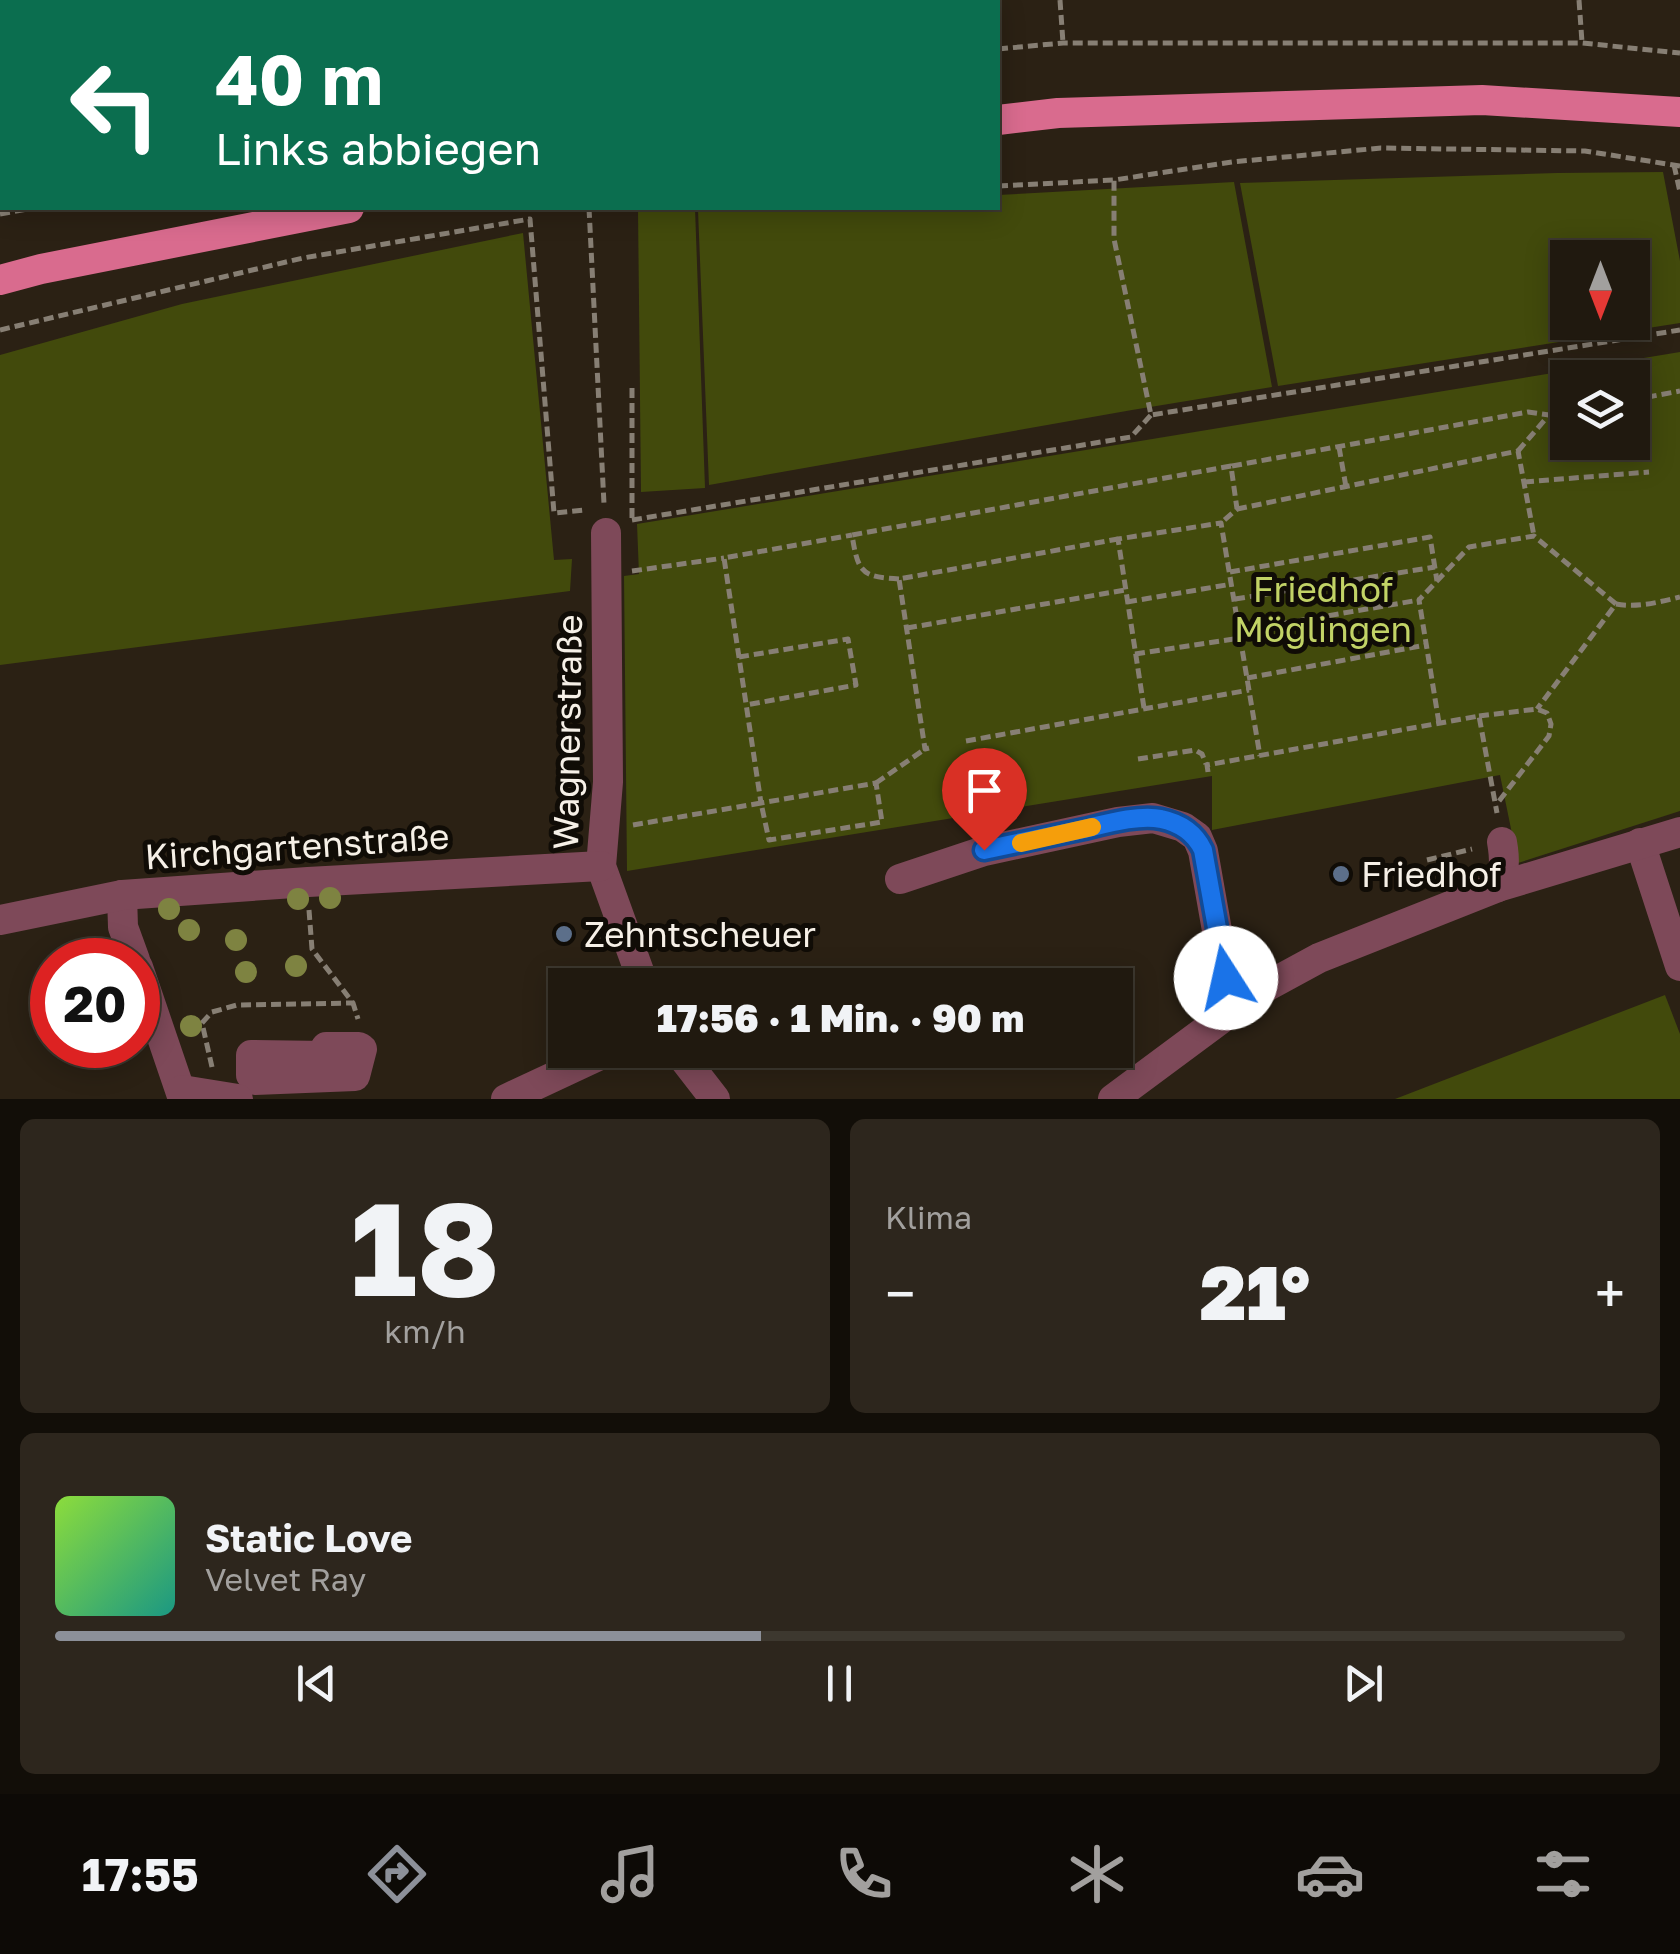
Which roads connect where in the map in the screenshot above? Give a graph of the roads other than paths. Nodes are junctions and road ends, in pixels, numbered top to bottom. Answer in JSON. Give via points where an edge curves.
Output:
{"nodes":[{"id":1,"x":1680,"y":112,"type":"edge"},
{"id":2,"x":1000,"y":120,"type":"edge"},
{"id":3,"x":339,"y":210,"type":"edge"},
{"id":4,"x":0,"y":280,"type":"edge"},
{"id":5,"x":605,"y":520,"type":"road end"},
{"id":6,"x":1680,"y":832,"type":"edge"},
{"id":7,"x":1502,"y":842,"type":"road end"},
{"id":8,"x":1640,"y":844,"type":"junction"},
{"id":9,"x":601,"y":866,"type":"junction"},
{"id":10,"x":900,"y":879,"type":"dead end"},
{"id":11,"x":1498,"y":887,"type":"junction"},
{"id":12,"x":122,"y":895,"type":"junction"},
{"id":13,"x":0,"y":920,"type":"edge"},
{"id":14,"x":127,"y":938,"type":"edge"},
{"id":15,"x":1680,"y":966,"type":"edge"},
{"id":16,"x":638,"y":968,"type":"edge"},
{"id":17,"x":1231,"y":1010,"type":"junction"},
{"id":18,"x":160,"y":1031,"type":"edge"},
{"id":19,"x":572,"y":1068,"type":"edge"},
{"id":20,"x":691,"y":1068,"type":"edge"},
{"id":21,"x":182,"y":1094,"type":"edge"},
{"id":22,"x":238,"y":1099,"type":"edge"},
{"id":23,"x":506,"y":1099,"type":"edge"},
{"id":24,"x":714,"y":1099,"type":"edge"},
{"id":25,"x":1112,"y":1099,"type":"edge"}],
"edges":[{"from":1,"to":2,"type":"main road","via":[[1482,100]]},
{"from":3,"to":4,"type":"main road"},
{"from":5,"to":9,"type":"street","name":"Wagnerstraße","via":[[608,782]]},
{"from":6,"to":8,"type":"street"},
{"from":7,"to":11,"type":"street"},
{"from":8,"to":11,"type":"street"},
{"from":8,"to":15,"type":"street"},
{"from":9,"to":12,"type":"street","name":"Kirchgartenstraße"},
{"from":9,"to":16,"type":"street","name":"Wagnerstraße"},
{"from":10,"to":17,"type":"street","via":[[984,850],[1162,819],[1197,838],[1203,850]]},
{"from":11,"to":17,"type":"street","via":[[1320,958]]},
{"from":12,"to":13,"type":"street","name":"Kirchgartenstraße"},
{"from":12,"to":14,"type":"street"},
{"from":17,"to":25,"type":"street"},
{"from":18,"to":21,"type":"street"},
{"from":19,"to":23,"type":"street"},
{"from":20,"to":24,"type":"street"},
{"from":21,"to":22,"type":"street"}]}
